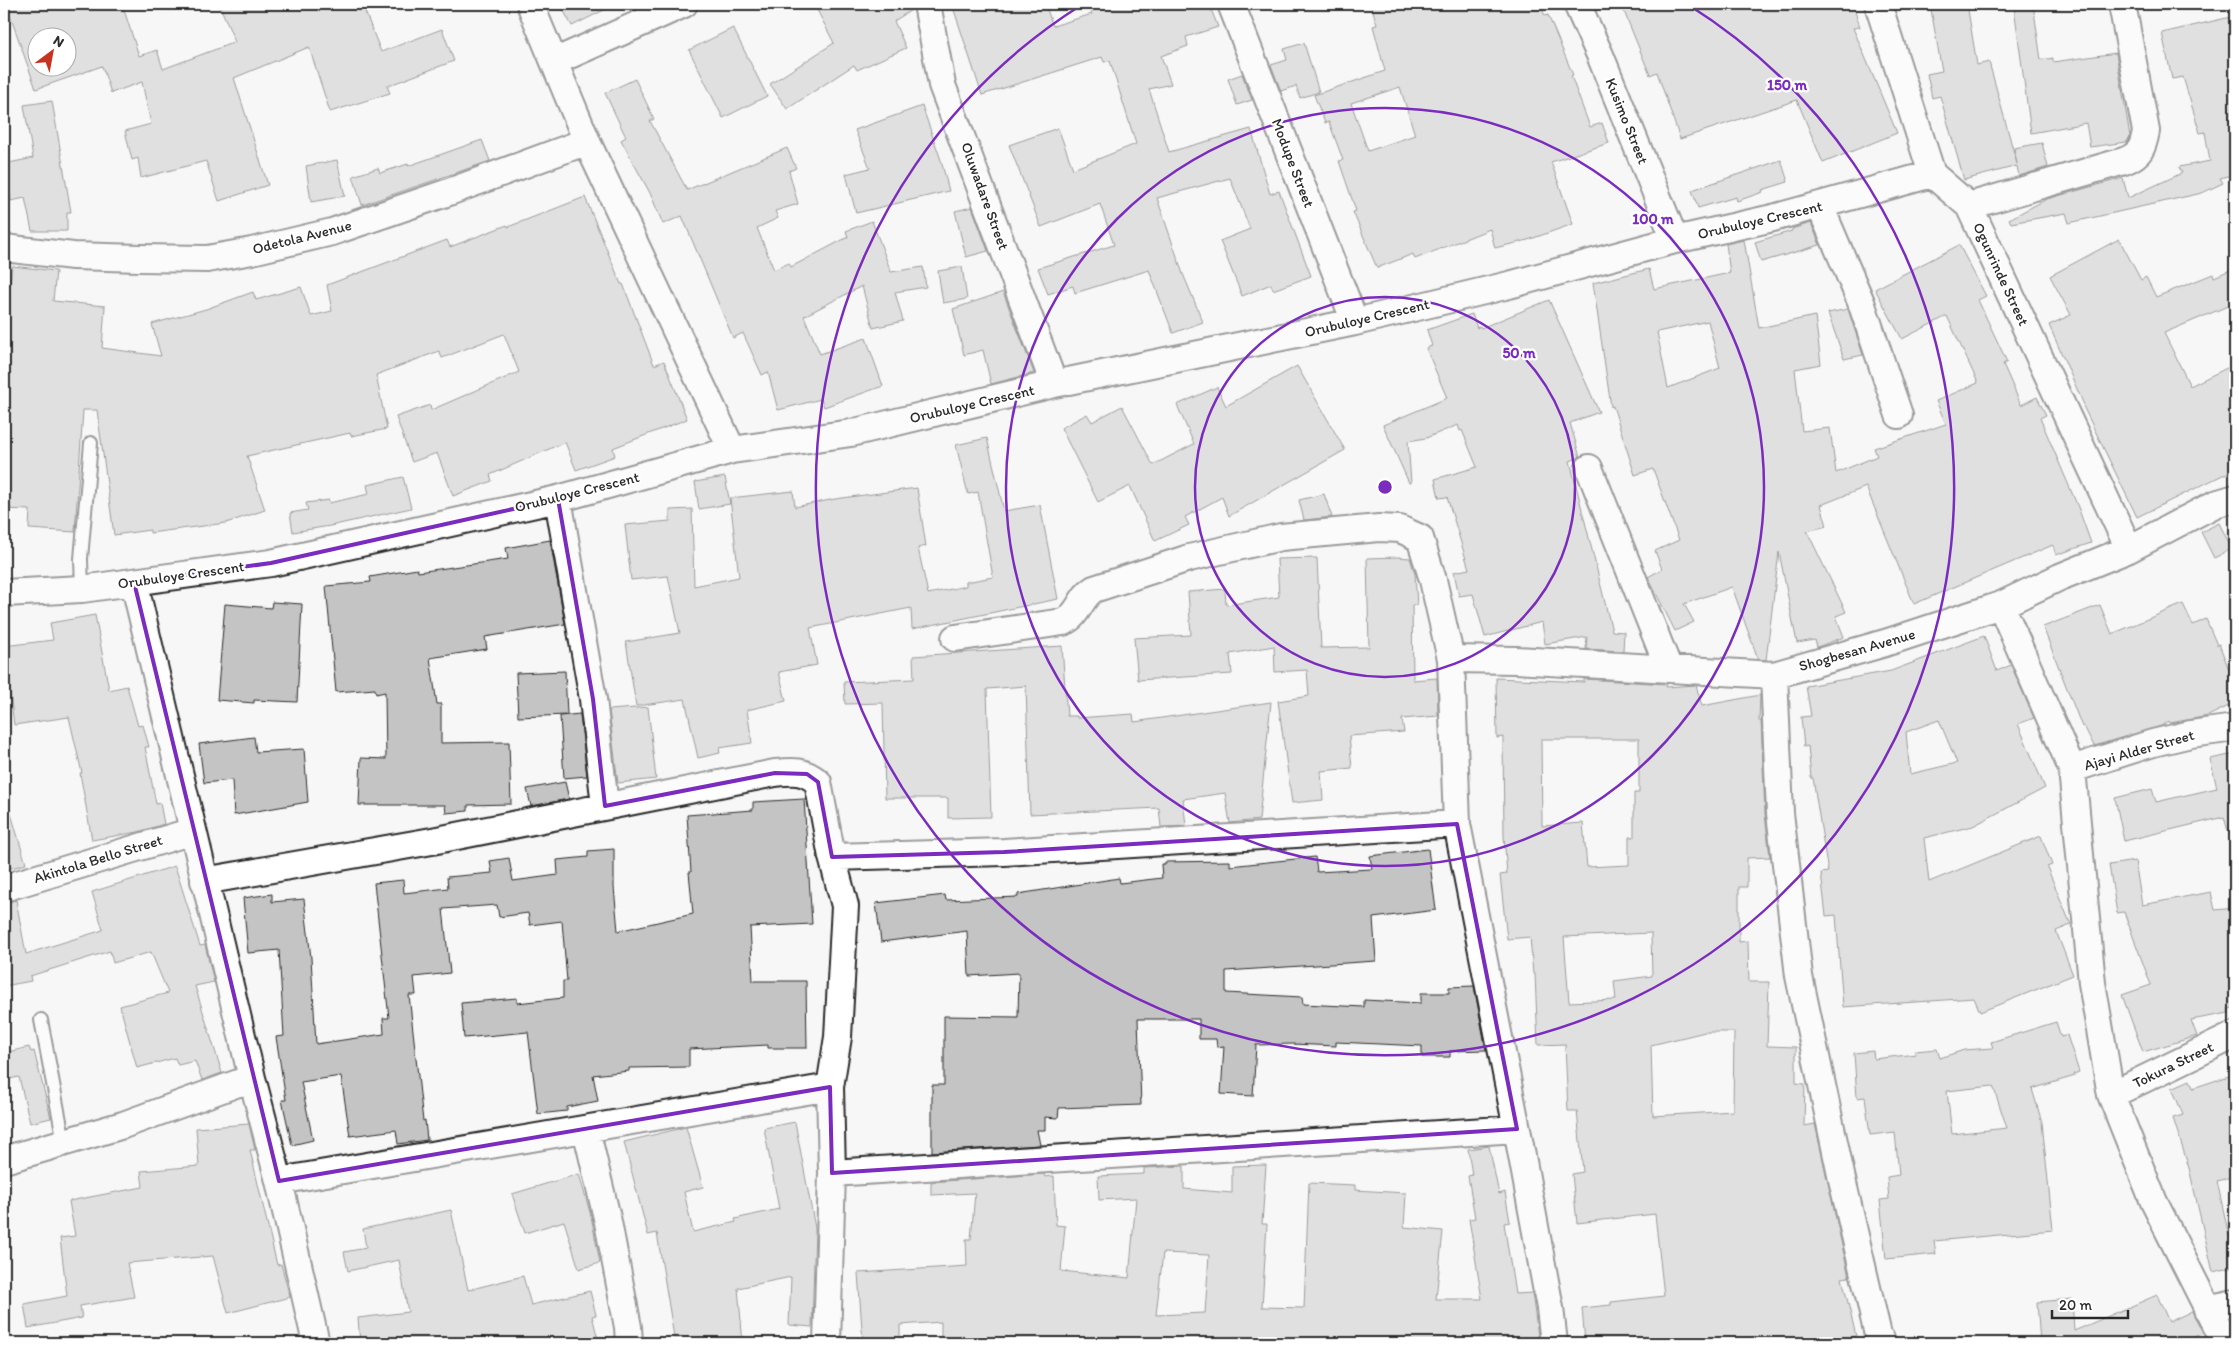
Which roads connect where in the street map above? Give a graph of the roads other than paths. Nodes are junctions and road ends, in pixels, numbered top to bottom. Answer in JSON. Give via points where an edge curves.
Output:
{"nodes":[{"id":1,"x":530,"y":4,"type":"edge"},
{"id":2,"x":684,"y":4,"type":"edge"},
{"id":3,"x":927,"y":4,"type":"edge"},
{"id":4,"x":1231,"y":4,"type":"edge"},
{"id":5,"x":1577,"y":4,"type":"edge"},
{"id":6,"x":1878,"y":4,"type":"edge"},
{"id":7,"x":2122,"y":4,"type":"edge"},
{"id":8,"x":554,"y":62,"type":"junction"},
{"id":9,"x":588,"y":144,"type":"junction"},
{"id":10,"x":1932,"y":174,"type":"junction"},
{"id":11,"x":1820,"y":206,"type":"junction"},
{"id":12,"x":1969,"y":206,"type":"junction"},
{"id":13,"x":1675,"y":240,"type":"junction"},
{"id":14,"x":4,"y":248,"type":"edge"},
{"id":15,"x":1355,"y":322,"type":"junction"},
{"id":16,"x":1054,"y":384,"type":"junction"},
{"id":17,"x":1900,"y":415,"type":"dead end"},
{"id":18,"x":91,"y":443,"type":"dead end"},
{"id":19,"x":732,"y":450,"type":"junction"},
{"id":20,"x":1589,"y":468,"type":"dead end"},
{"id":21,"x":2235,"y":498,"type":"edge"},
{"id":22,"x":558,"y":499,"type":"junction"},
{"id":23,"x":2129,"y":549,"type":"junction"},
{"id":24,"x":134,"y":582,"type":"junction"},
{"id":25,"x":82,"y":589,"type":"junction"},
{"id":26,"x":4,"y":593,"type":"edge"},
{"id":27,"x":2001,"y":605,"type":"junction"},
{"id":28,"x":955,"y":638,"type":"dead end"},
{"id":29,"x":1451,"y":659,"type":"junction"},
{"id":30,"x":1669,"y":668,"type":"junction"},
{"id":31,"x":1774,"y":675,"type":"junction"},
{"id":32,"x":2235,"y":728,"type":"edge"},
{"id":33,"x":2072,"y":770,"type":"junction"},
{"id":34,"x":605,"y":806,"type":"junction"},
{"id":35,"x":1457,"y":824,"type":"junction"},
{"id":36,"x":193,"y":830,"type":"junction"},
{"id":37,"x":832,"y":857,"type":"junction"},
{"id":38,"x":204,"y":881,"type":"junction"},
{"id":39,"x":4,"y":888,"type":"edge"},
{"id":40,"x":41,"y":1020,"type":"dead end"},
{"id":41,"x":2235,"y":1035,"type":"edge"},
{"id":42,"x":252,"y":1078,"type":"junction"},
{"id":43,"x":830,"y":1087,"type":"junction"},
{"id":44,"x":2111,"y":1095,"type":"junction"},
{"id":45,"x":586,"y":1129,"type":"junction"},
{"id":46,"x":1517,"y":1129,"type":"junction"},
{"id":47,"x":64,"y":1142,"type":"junction"},
{"id":48,"x":4,"y":1160,"type":"edge"},
{"id":49,"x":832,"y":1173,"type":"junction"},
{"id":50,"x":279,"y":1181,"type":"junction"},
{"id":51,"x":2235,"y":1303,"type":"edge"},
{"id":52,"x":2207,"y":1308,"type":"junction"},
{"id":53,"x":316,"y":1343,"type":"edge"},
{"id":54,"x":629,"y":1343,"type":"edge"},
{"id":55,"x":827,"y":1343,"type":"edge"},
{"id":56,"x":1554,"y":1343,"type":"edge"},
{"id":57,"x":1883,"y":1343,"type":"edge"},
{"id":58,"x":2225,"y":1343,"type":"edge"}],
"edges":[{"from":1,"to":8,"type":"street"},
{"from":2,"to":8,"type":"street"},
{"from":3,"to":16,"type":"street","name":"Oluwadare Street","via":[[942,85]]},
{"from":4,"to":15,"type":"street","name":"Modupe Street"},
{"from":5,"to":13,"type":"street","name":"Kusimo Street"},
{"from":6,"to":10,"type":"street"},
{"from":7,"to":12,"type":"street","via":[[2146,131],[2144,148],[2124,161]]},
{"from":8,"to":9,"type":"street"},
{"from":9,"to":14,"type":"street","name":"Odetola Avenue","via":[[574,146],[332,232],[252,251],[207,258],[150,258],[73,256]]},
{"from":9,"to":19,"type":"street"},
{"from":10,"to":11,"type":"street","name":"Orubuloye Crescent"},
{"from":10,"to":12,"type":"street","name":"Ogunrinde Street"},
{"from":11,"to":13,"type":"street","name":"Orubuloye Crescent"},
{"from":11,"to":17,"type":"street","via":[[1861,302]]},
{"from":12,"to":23,"type":"street","name":"Ogunrinde Street"},
{"from":13,"to":15,"type":"street","name":"Orubuloye Crescent"},
{"from":15,"to":16,"type":"street","name":"Orubuloye Crescent"},
{"from":16,"to":19,"type":"street","name":"Orubuloye Crescent","via":[[851,433]]},
{"from":18,"to":25,"type":"lane","via":[[81,559]]},
{"from":19,"to":22,"type":"street","name":"Orubuloye Crescent"},
{"from":20,"to":30,"type":"street"},
{"from":21,"to":23,"type":"street","name":"Shogbesan Avenue","via":[[2215,504]]},
{"from":22,"to":24,"type":"street","name":"Orubuloye Crescent","via":[[271,563]]},
{"from":22,"to":34,"type":"street","via":[[593,699]]},
{"from":23,"to":27,"type":"street","name":"Shogbesan Avenue"},
{"from":24,"to":25,"type":"street","name":"Orubuloye Crescent"},
{"from":24,"to":36,"type":"street"},
{"from":25,"to":26,"type":"street","name":"Orubuloye Crescent"},
{"from":27,"to":31,"type":"street","name":"Shogbesan Avenue"},
{"from":27,"to":33,"type":"street"},
{"from":28,"to":29,"type":"street","via":[[1063,622],[1074,616],[1094,589],[1189,558],[1281,537],[1380,528],[1400,529],[1420,538]]},
{"from":29,"to":30,"type":"street","name":"Shogbesan Avenue"},
{"from":29,"to":35,"type":"street"},
{"from":30,"to":31,"type":"street","name":"Shogbesan Avenue"},
{"from":31,"to":57,"type":"street","via":[[1780,813],[1799,976],[1854,1232],[1878,1335]]},
{"from":32,"to":33,"type":"street","name":"Ajayi Alder Street","via":[[2153,743]]},
{"from":33,"to":44,"type":"street","via":[[2092,983]]},
{"from":34,"to":37,"type":"street","via":[[775,773],[794,771],[808,774],[818,782]]},
{"from":34,"to":38,"type":"street","via":[[432,841]]},
{"from":35,"to":37,"type":"street","via":[[1004,852]]},
{"from":35,"to":46,"type":"street"},
{"from":36,"to":38,"type":"street"},
{"from":36,"to":39,"type":"street","name":"Akintola Bello Street"},
{"from":37,"to":43,"type":"street","via":[[845,906],[838,1037]]},
{"from":38,"to":42,"type":"street"},
{"from":40,"to":47,"type":"lane"},
{"from":41,"to":44,"type":"street","name":"Tokura Street"},
{"from":42,"to":47,"type":"street","via":[[123,1125]]},
{"from":42,"to":50,"type":"street"},
{"from":43,"to":45,"type":"street"},
{"from":43,"to":49,"type":"street"},
{"from":44,"to":52,"type":"street","via":[[2154,1202]]},
{"from":45,"to":50,"type":"street"},
{"from":45,"to":54,"type":"street","via":[[608,1222]]},
{"from":46,"to":49,"type":"street"},
{"from":46,"to":56,"type":"street"},
{"from":47,"to":48,"type":"street"},
{"from":49,"to":55,"type":"street"},
{"from":50,"to":53,"type":"street"},
{"from":51,"to":52,"type":"street"},
{"from":52,"to":58,"type":"street"}]}
